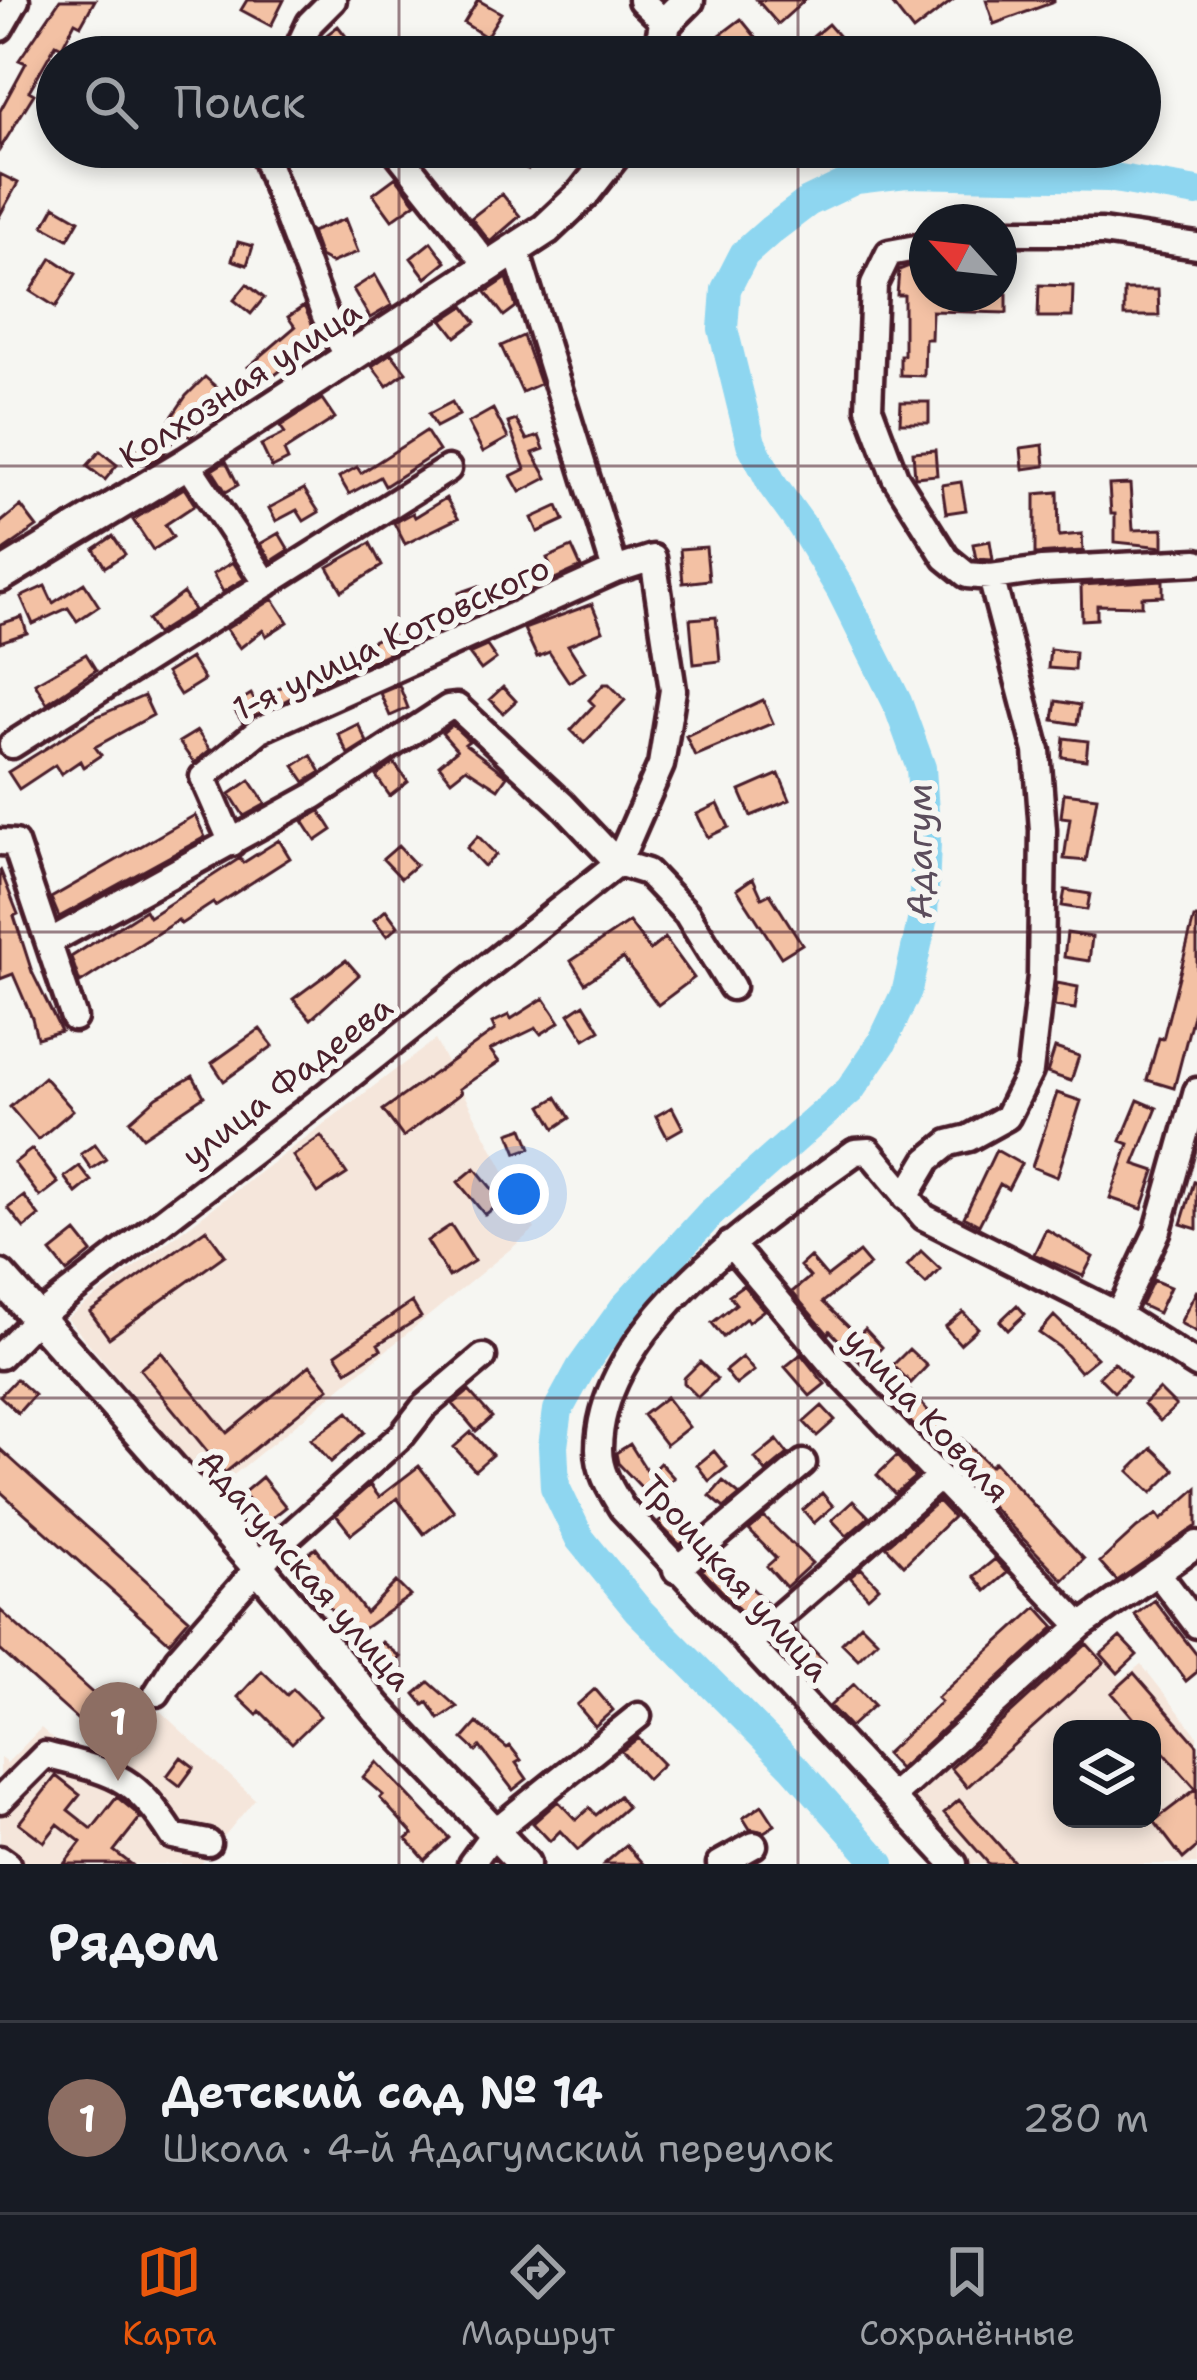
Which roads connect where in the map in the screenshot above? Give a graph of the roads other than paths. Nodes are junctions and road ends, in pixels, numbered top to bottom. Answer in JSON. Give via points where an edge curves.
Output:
{"nodes":[{"id":1,"x":16,"y":0,"type":"edge"},
{"id":2,"x":333,"y":0,"type":"edge"},
{"id":3,"x":641,"y":0,"type":"edge"},
{"id":4,"x":688,"y":0,"type":"edge"},
{"id":5,"x":665,"y":23,"type":"junction"},
{"id":6,"x":0,"y":28,"type":"edge"},
{"id":7,"x":304,"y":36,"type":"edge"},
{"id":8,"x":662,"y":36,"type":"edge"},
{"id":9,"x":268,"y":168,"type":"edge"},
{"id":10,"x":410,"y":168,"type":"edge"},
{"id":11,"x":603,"y":168,"type":"edge"},
{"id":12,"x":1017,"y":232,"type":"edge"},
{"id":13,"x":1197,"y":246,"type":"edge"},
{"id":14,"x":516,"y":250,"type":"junction"},
{"id":15,"x":909,"y":250,"type":"edge"},
{"id":16,"x":489,"y":267,"type":"junction"},
{"id":17,"x":349,"y":358,"type":"junction"},
{"id":18,"x":187,"y":464,"type":"junction"},
{"id":19,"x":448,"y":470,"type":"dead end"},
{"id":20,"x":1197,"y":562,"type":"edge"},
{"id":21,"x":615,"y":570,"type":"junction"},
{"id":22,"x":0,"y":576,"type":"edge"},
{"id":23,"x":992,"y":577,"type":"junction"},
{"id":24,"x":267,"y":584,"type":"junction"},
{"id":25,"x":12,"y":745,"type":"dead end"},
{"id":26,"x":0,"y":842,"type":"edge"},
{"id":27,"x":232,"y":843,"type":"junction"},
{"id":28,"x":618,"y":863,"type":"junction"},
{"id":29,"x":49,"y":943,"type":"junction"},
{"id":30,"x":732,"y":987,"type":"dead end"},
{"id":31,"x":74,"y":1018,"type":"dead end"},
{"id":32,"x":1197,"y":1091,"type":"edge"},
{"id":33,"x":906,"y":1197,"type":"junction"},
{"id":34,"x":730,"y":1244,"type":"junction"},
{"id":35,"x":3,"y":1284,"type":"edge"},
{"id":36,"x":1118,"y":1315,"type":"junction"},
{"id":37,"x":37,"y":1318,"type":"junction"},
{"id":38,"x":0,"y":1356,"type":"edge"},
{"id":39,"x":483,"y":1357,"type":"dead end"},
{"id":40,"x":1197,"y":1365,"type":"edge"},
{"id":41,"x":803,"y":1462,"type":"dead end"},
{"id":42,"x":939,"y":1478,"type":"junction"},
{"id":43,"x":1197,"y":1544,"type":"edge"},
{"id":44,"x":260,"y":1570,"type":"junction"},
{"id":45,"x":676,"y":1570,"type":"junction"},
{"id":46,"x":1156,"y":1572,"type":"junction"},
{"id":47,"x":1197,"y":1625,"type":"edge"},
{"id":48,"x":1081,"y":1626,"type":"junction"},
{"id":49,"x":748,"y":1644,"type":"junction"},
{"id":50,"x":157,"y":1693,"type":"dead end"},
{"id":51,"x":638,"y":1716,"type":"dead end"},
{"id":52,"x":892,"y":1797,"type":"junction"},
{"id":53,"x":0,"y":1800,"type":"edge"},
{"id":54,"x":495,"y":1831,"type":"junction"},
{"id":55,"x":208,"y":1843,"type":"dead end"},
{"id":56,"x":754,"y":1845,"type":"dead end"},
{"id":57,"x":471,"y":1864,"type":"edge"},
{"id":58,"x":524,"y":1864,"type":"edge"},
{"id":59,"x":720,"y":1864,"type":"edge"},
{"id":60,"x":954,"y":1864,"type":"edge"}],
"edges":[{"from":1,"to":6,"type":"street"},
{"from":2,"to":7,"type":"street"},
{"from":3,"to":5,"type":"street"},
{"from":4,"to":5,"type":"main road"},
{"from":5,"to":8,"type":"main road"},
{"from":9,"to":17,"type":"street"},
{"from":10,"to":16,"type":"street"},
{"from":11,"to":14,"type":"main road","name":"Колхозная улица"},
{"from":12,"to":13,"type":"street","via":[[1102,232]]},
{"from":14,"to":16,"type":"main road","name":"Колхозная улица"},
{"from":14,"to":21,"type":"street"},
{"from":15,"to":23,"type":"street","via":[[889,254],[874,284],[869,408],[896,477],[946,558],[967,575]]},
{"from":16,"to":17,"type":"main road","name":"Колхозная улица"},
{"from":17,"to":18,"type":"main road","name":"Колхозная улица"},
{"from":18,"to":22,"type":"main road","name":"Колхозная улица"},
{"from":18,"to":24,"type":"street"},
{"from":19,"to":24,"type":"street"},
{"from":20,"to":23,"type":"street"},
{"from":21,"to":27,"type":"street","name":"1-я улица Котовского","via":[[261,729],[203,777]]},
{"from":21,"to":28,"type":"street","name":"улица Фадеева","via":[[653,558],[673,690],[661,765]]},
{"from":23,"to":33,"type":"street","via":[[1037,751],[1041,976],[1030,1071],[1007,1117],[949,1143]]},
{"from":24,"to":25,"type":"street"},
{"from":26,"to":29,"type":"street","via":[[15,843]]},
{"from":27,"to":28,"type":"street","via":[[448,708],[462,710]]},
{"from":27,"to":29,"type":"street"},
{"from":28,"to":30,"type":"street","via":[[647,872],[687,914]]},
{"from":28,"to":37,"type":"street","name":"улица Фадеева"},
{"from":29,"to":31,"type":"street"},
{"from":32,"to":36,"type":"street","via":[[1158,1230]]},
{"from":33,"to":34,"type":"street","name":"Троицкая улица","via":[[869,1151],[855,1152]]},
{"from":33,"to":36,"type":"street","name":"Троицкая улица","via":[[924,1217]]},
{"from":34,"to":42,"type":"street","name":"улица Коваля"},
{"from":34,"to":45,"type":"street","name":"Троицкая улица","via":[[633,1349],[608,1399],[599,1449],[622,1508]]},
{"from":35,"to":37,"type":"main road"},
{"from":36,"to":40,"type":"street","name":"Троицкая улица"},
{"from":37,"to":38,"type":"street","name":"улица Фадеева"},
{"from":37,"to":44,"type":"main road","name":"Адагумская улица"},
{"from":39,"to":44,"type":"street"},
{"from":41,"to":45,"type":"street"},
{"from":42,"to":48,"type":"street","name":"улица Коваля"},
{"from":42,"to":49,"type":"street"},
{"from":43,"to":46,"type":"street"},
{"from":44,"to":50,"type":"street"},
{"from":44,"to":54,"type":"main road","name":"Адагумская улица","via":[[377,1709]]},
{"from":45,"to":49,"type":"street","name":"Троицкая улица"},
{"from":46,"to":47,"type":"street"},
{"from":46,"to":48,"type":"street"},
{"from":48,"to":52,"type":"street"},
{"from":49,"to":52,"type":"street","name":"Троицкая улица"},
{"from":51,"to":54,"type":"street"},
{"from":52,"to":60,"type":"street","name":"Троицкая улица"},
{"from":53,"to":55,"type":"street","via":[[45,1756],[119,1774],[173,1836]]},
{"from":54,"to":57,"type":"street"},
{"from":54,"to":58,"type":"main road","name":"Адагумская улица"},
{"from":56,"to":59,"type":"street"}]}
